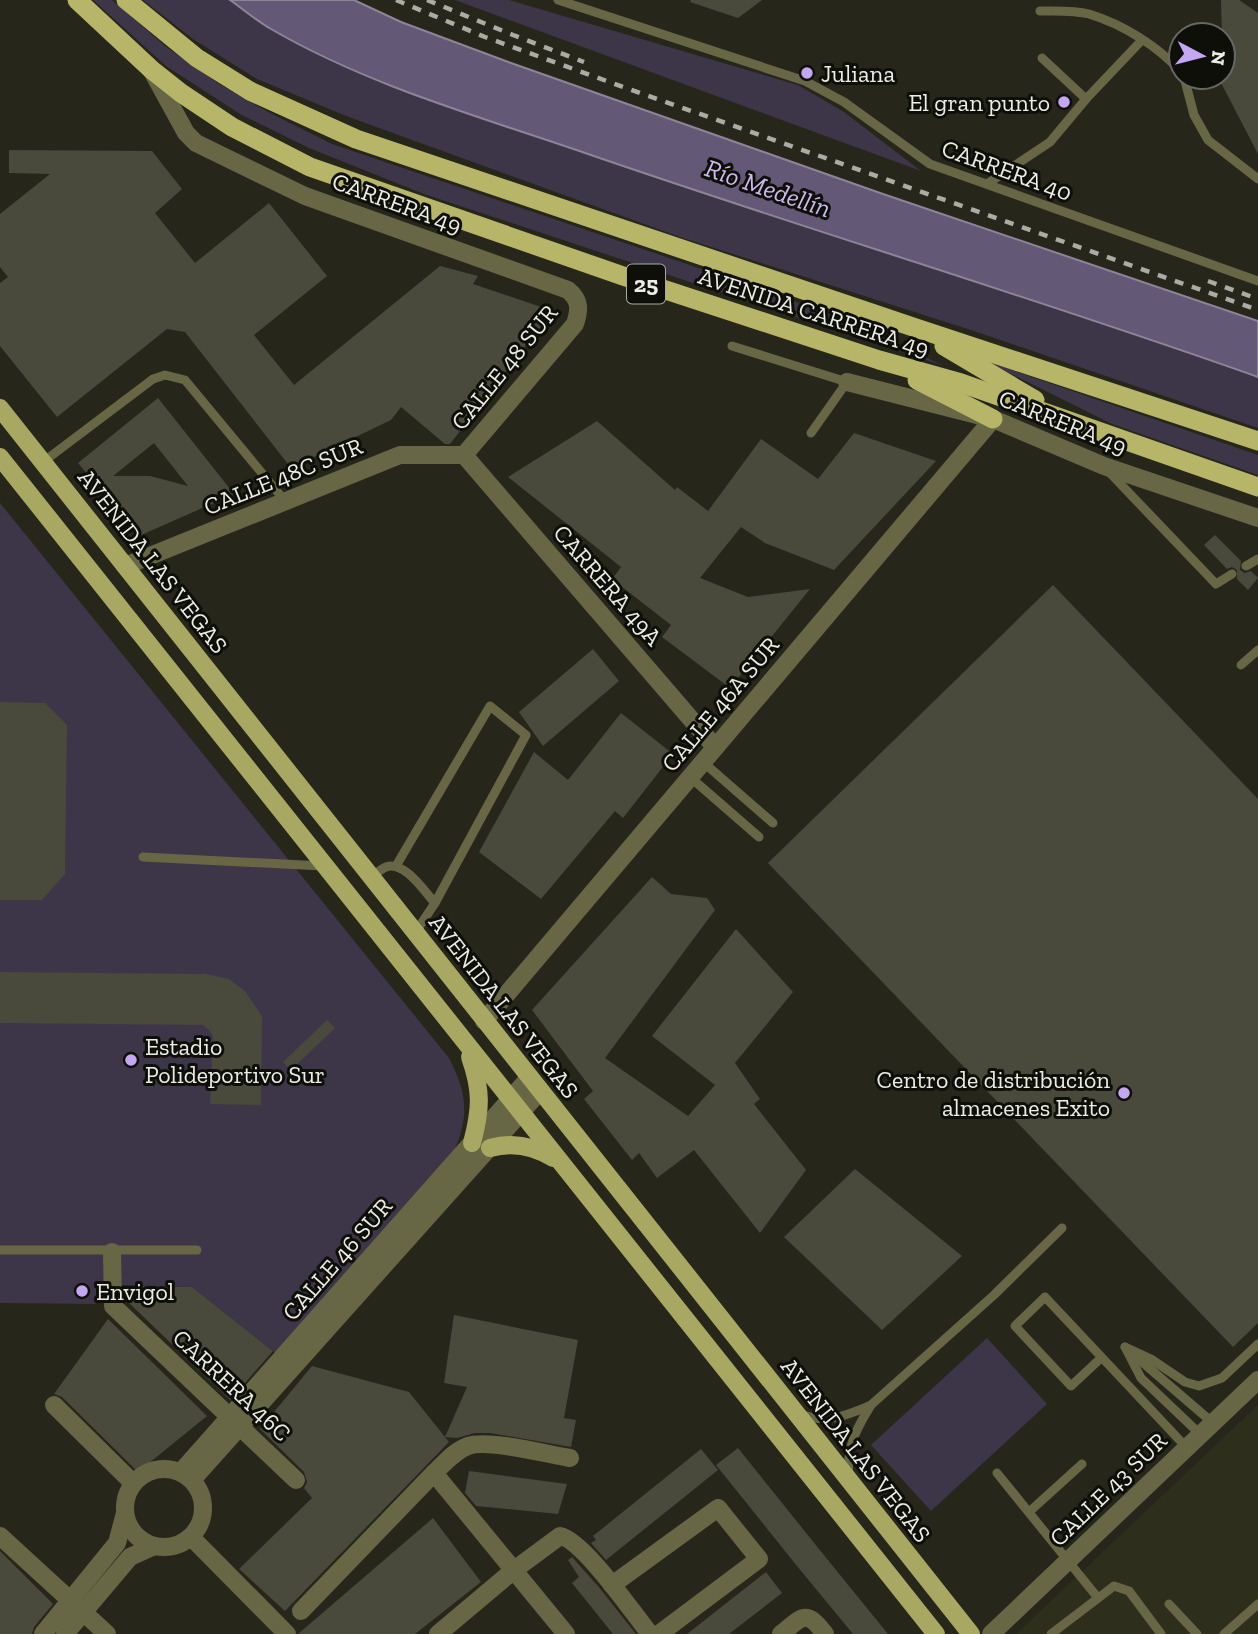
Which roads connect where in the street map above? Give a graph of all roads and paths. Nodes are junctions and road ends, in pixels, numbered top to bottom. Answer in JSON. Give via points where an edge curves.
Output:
{"nodes":[{"id":1,"x":77,"y":0,"type":"edge"},
{"id":2,"x":126,"y":0,"type":"edge"},
{"id":3,"x":558,"y":0,"type":"edge"},
{"id":4,"x":1040,"y":11,"type":"dead end"},
{"id":5,"x":1142,"y":40,"type":"junction"},
{"id":6,"x":1042,"y":58,"type":"dead end"},
{"id":7,"x":1167,"y":58,"type":"edge"},
{"id":8,"x":152,"y":70,"type":"junction"},
{"id":9,"x":1188,"y":91,"type":"edge"},
{"id":10,"x":1086,"y":99,"type":"junction"},
{"id":11,"x":1258,"y":179,"type":"edge"},
{"id":12,"x":987,"y":184,"type":"junction"},
{"id":13,"x":1258,"y":281,"type":"edge"},
{"id":14,"x":579,"y":307,"type":"joint"},
{"id":15,"x":913,"y":327,"type":"junction"},
{"id":16,"x":732,"y":346,"type":"dead end"},
{"id":17,"x":879,"y":360,"type":"junction"},
{"id":18,"x":847,"y":382,"type":"junction"},
{"id":19,"x":0,"y":408,"type":"edge"},
{"id":20,"x":992,"y":419,"type":"junction"},
{"id":21,"x":1068,"y":420,"type":"junction"},
{"id":22,"x":811,"y":433,"type":"dead end"},
{"id":23,"x":1258,"y":441,"type":"edge"},
{"id":24,"x":464,"y":456,"type":"junction"},
{"id":25,"x":0,"y":457,"type":"edge"},
{"id":26,"x":43,"y":462,"type":"junction"},
{"id":27,"x":1104,"y":466,"type":"junction"},
{"id":28,"x":1258,"y":487,"type":"edge"},
{"id":29,"x":285,"y":501,"type":"junction"},
{"id":30,"x":1258,"y":518,"type":"edge"},
{"id":31,"x":1258,"y":559,"type":"edge"},
{"id":32,"x":125,"y":566,"type":"junction"},
{"id":33,"x":1246,"y":566,"type":"dead end"},
{"id":34,"x":1232,"y":574,"type":"dead end"},
{"id":35,"x":1258,"y":650,"type":"edge"},
{"id":36,"x":1241,"y":665,"type":"dead end"},
{"id":37,"x":715,"y":747,"type":"junction"},
{"id":38,"x":703,"y":762,"type":"junction"},
{"id":39,"x":690,"y":777,"type":"junction"},
{"id":40,"x":773,"y":823,"type":"dead end"},
{"id":41,"x":759,"y":837,"type":"dead end"},
{"id":42,"x":143,"y":857,"type":"dead end"},
{"id":43,"x":324,"y":866,"type":"junction"},
{"id":44,"x":397,"y":866,"type":"junction"},
{"id":45,"x":371,"y":877,"type":"junction"},
{"id":46,"x":435,"y":903,"type":"junction"},
{"id":47,"x":415,"y":933,"type":"junction"},
{"id":48,"x":484,"y":1021,"type":"junction"},
{"id":49,"x":465,"y":1044,"type":"junction"},
{"id":50,"x":535,"y":1085,"type":"junction"},
{"id":51,"x":515,"y":1107,"type":"junction"},
{"id":52,"x":472,"y":1143,"type":"junction"},
{"id":53,"x":490,"y":1148,"type":"junction"},
{"id":54,"x":557,"y":1160,"type":"junction"},
{"id":55,"x":1062,"y":1228,"type":"dead end"},
{"id":56,"x":0,"y":1250,"type":"edge"},
{"id":57,"x":197,"y":1250,"type":"dead end"},
{"id":58,"x":112,"y":1252,"type":"junction"},
{"id":59,"x":1258,"y":1343,"type":"edge"},
{"id":60,"x":1125,"y":1347,"type":"junction"},
{"id":61,"x":1101,"y":1358,"type":"junction"},
{"id":62,"x":1258,"y":1380,"type":"edge"},
{"id":63,"x":54,"y":1405,"type":"dead end"},
{"id":64,"x":871,"y":1405,"type":"junction"},
{"id":65,"x":795,"y":1412,"type":"junction"},
{"id":66,"x":235,"y":1422,"type":"junction"},
{"id":67,"x":1207,"y":1429,"type":"junction"},
{"id":68,"x":1187,"y":1448,"type":"junction"},
{"id":69,"x":570,"y":1458,"type":"dead end"},
{"id":70,"x":1082,"y":1464,"type":"dead end"},
{"id":71,"x":434,"y":1473,"type":"junction"},
{"id":72,"x":997,"y":1473,"type":"dead end"},
{"id":73,"x":186,"y":1476,"type":"junction"},
{"id":74,"x":296,"y":1480,"type":"dead end"},
{"id":75,"x":850,"y":1481,"type":"junction"},
{"id":76,"x":133,"y":1483,"type":"junction"},
{"id":77,"x":1028,"y":1512,"type":"junction"},
{"id":78,"x":125,"y":1513,"type":"junction"},
{"id":79,"x":0,"y":1536,"type":"edge"},
{"id":80,"x":191,"y":1537,"type":"junction"},
{"id":81,"x":154,"y":1546,"type":"junction"},
{"id":82,"x":1068,"y":1561,"type":"junction"},
{"id":83,"x":514,"y":1570,"type":"junction"},
{"id":84,"x":612,"y":1585,"type":"junction"},
{"id":85,"x":1098,"y":1598,"type":"junction"},
{"id":86,"x":1169,"y":1604,"type":"dead end"},
{"id":87,"x":1258,"y":1604,"type":"edge"},
{"id":88,"x":77,"y":1606,"type":"junction"},
{"id":89,"x":301,"y":1611,"type":"dead end"},
{"id":90,"x":43,"y":1634,"type":"edge"},
{"id":91,"x":65,"y":1634,"type":"edge"},
{"id":92,"x":107,"y":1634,"type":"edge"},
{"id":93,"x":287,"y":1634,"type":"edge"},
{"id":94,"x":438,"y":1634,"type":"edge"},
{"id":95,"x":566,"y":1634,"type":"edge"},
{"id":96,"x":650,"y":1634,"type":"edge"},
{"id":97,"x":659,"y":1634,"type":"edge"},
{"id":98,"x":781,"y":1634,"type":"edge"},
{"id":99,"x":825,"y":1634,"type":"edge"},
{"id":100,"x":936,"y":1634,"type":"edge"},
{"id":101,"x":971,"y":1634,"type":"edge"},
{"id":102,"x":991,"y":1634,"type":"edge"},
{"id":103,"x":1051,"y":1634,"type":"edge"},
{"id":104,"x":1161,"y":1634,"type":"edge"},
{"id":105,"x":1197,"y":1634,"type":"edge"},
{"id":106,"x":1224,"y":1634,"type":"edge"}],
"edges":[{"from":1,"to":8,"type":"highway","name":"AVENIDA CARRERA 49","number":"25"},
{"from":2,"to":15,"type":"highway","name":"AVENIDA CARRERA 49","number":"25","via":[[197,58],[240,85],[345,134]]},
{"from":3,"to":12,"type":"lane","name":"CARRERA 40","via":[[805,81],[844,102],[930,164]]},
{"from":4,"to":5,"type":"lane","via":[[1086,13]]},
{"from":5,"to":7,"type":"lane"},
{"from":5,"to":10,"type":"lane"},
{"from":6,"to":10,"type":"lane"},
{"from":8,"to":14,"type":"street","name":"CARRERA 49","via":[[196,143],[317,201],[568,290]]},
{"from":8,"to":17,"type":"highway","name":"AVENIDA CARRERA 49","number":"25","via":[[232,127],[310,167]]},
{"from":9,"to":11,"type":"lane","via":[[1208,140]]},
{"from":10,"to":12,"type":"lane","via":[[1050,142]]},
{"from":12,"to":13,"type":"lane","name":"CARRERA 40"},
{"from":14,"to":24,"type":"street","name":"CALLE 48 SUR","via":[[575,324]]},
{"from":15,"to":21,"type":"highway"},
{"from":15,"to":23,"type":"highway","name":"AVENIDA CARRERA 49","number":"25"},
{"from":16,"to":18,"type":"lane"},
{"from":17,"to":20,"type":"highway"},
{"from":17,"to":21,"type":"highway","name":"AVENIDA CARRERA 49","number":"25"},
{"from":18,"to":20,"type":"street","name":"CARRERA 49"},
{"from":18,"to":22,"type":"lane"},
{"from":19,"to":26,"type":"main road","name":"AVENIDA LAS VEGAS"},
{"from":20,"to":27,"type":"street","name":"CARRERA 49"},
{"from":20,"to":37,"type":"street","name":"CALLE 46A SUR"},
{"from":21,"to":28,"type":"highway","name":"AVENIDA CARRERA 49","number":"25"},
{"from":24,"to":29,"type":"street","name":"CALLE 48C SUR","via":[[400,456]]},
{"from":24,"to":37,"type":"street","name":"CARRERA 49A"},
{"from":25,"to":43,"type":"main road"},
{"from":26,"to":29,"type":"lane","via":[[165,374],[185,380]]},
{"from":26,"to":32,"type":"main road","name":"AVENIDA LAS VEGAS"},
{"from":27,"to":30,"type":"street","name":"CARRERA 49"},
{"from":27,"to":34,"type":"lane","via":[[1216,584]]},
{"from":29,"to":32,"type":"street","name":"CALLE 48C SUR"},
{"from":31,"to":33,"type":"lane"},
{"from":32,"to":45,"type":"main road","name":"AVENIDA LAS VEGAS"},
{"from":35,"to":36,"type":"lane"},
{"from":37,"to":38,"type":"street","name":"CALLE 46A SUR"},
{"from":38,"to":39,"type":"street","name":"CALLE 46A SUR"},
{"from":38,"to":40,"type":"lane"},
{"from":39,"to":41,"type":"lane"},
{"from":39,"to":48,"type":"street","name":"CALLE 46A SUR"},
{"from":42,"to":43,"type":"lane"},
{"from":43,"to":49,"type":"main road"},
{"from":44,"to":45,"type":"lane","via":[[387,866]]},
{"from":44,"to":46,"type":"lane"},
{"from":44,"to":46,"type":"lane","via":[[490,706],[526,735]]},
{"from":45,"to":47,"type":"main road","name":"AVENIDA LAS VEGAS"},
{"from":46,"to":47,"type":"lane"},
{"from":47,"to":48,"type":"main road","name":"AVENIDA LAS VEGAS"},
{"from":48,"to":50,"type":"main road","name":"AVENIDA LAS VEGAS"},
{"from":49,"to":51,"type":"main road"},
{"from":49,"to":52,"type":"main road","via":[[480,1102]]},
{"from":50,"to":51,"type":"street","name":"CALLE 46 SUR"},
{"from":50,"to":65,"type":"main road","name":"AVENIDA LAS VEGAS"},
{"from":51,"to":52,"type":"street","name":"CALLE 46 SUR"},
{"from":51,"to":53,"type":"street","name":"CALLE 46 SUR"},
{"from":51,"to":54,"type":"main road"},
{"from":52,"to":66,"type":"street","name":"CALLE 46 SUR"},
{"from":53,"to":54,"type":"main road","via":[[531,1148]]},
{"from":53,"to":66,"type":"street","name":"CALLE 46 SUR"},
{"from":54,"to":100,"type":"main road"},
{"from":55,"to":64,"type":"lane"},
{"from":56,"to":58,"type":"lane"},
{"from":57,"to":58,"type":"lane"},
{"from":58,"to":66,"type":"street","name":"CARRERA 46C","via":[[113,1306]]},
{"from":59,"to":60,"type":"lane","via":[[1222,1378],[1199,1386]]},
{"from":60,"to":67,"type":"lane"},
{"from":60,"to":67,"type":"lane","via":[[1141,1378]]},
{"from":61,"to":61,"type":"lane","via":[[1045,1297],[1015,1326],[1071,1386]]},
{"from":61,"to":68,"type":"lane"},
{"from":62,"to":67,"type":"street","name":"CALLE 43 SUR"},
{"from":63,"to":76,"type":"street"},
{"from":64,"to":65,"type":"lane","via":[[817,1420]]},
{"from":64,"to":75,"type":"lane","via":[[847,1459]]},
{"from":65,"to":75,"type":"main road","name":"AVENIDA LAS VEGAS"},
{"from":66,"to":73,"type":"street","name":"CALLE 46 SUR"},
{"from":66,"to":74,"type":"street","name":"CARRERA 46C"},
{"from":67,"to":68,"type":"street","name":"CALLE 43 SUR"},
{"from":68,"to":82,"type":"street","name":"CALLE 43 SUR"},
{"from":69,"to":71,"type":"street","via":[[485,1444],[457,1451]]},
{"from":70,"to":77,"type":"lane"},
{"from":71,"to":83,"type":"street"},
{"from":71,"to":89,"type":"street"},
{"from":72,"to":77,"type":"lane"},
{"from":73,"to":76,"type":"street","via":[[171,1469],[150,1471]]},
{"from":73,"to":80,"type":"street","via":[[199,1489],[204,1509]]},
{"from":75,"to":101,"type":"main road","name":"AVENIDA LAS VEGAS"},
{"from":76,"to":78,"type":"street"},
{"from":77,"to":82,"type":"lane"},
{"from":78,"to":81,"type":"street","via":[[138,1538]]},
{"from":78,"to":88,"type":"street","via":[[117,1543]]},
{"from":79,"to":88,"type":"street"},
{"from":80,"to":81,"type":"street","via":[[174,1546]]},
{"from":80,"to":93,"type":"street"},
{"from":81,"to":88,"type":"street","via":[[130,1557]]},
{"from":82,"to":85,"type":"lane"},
{"from":82,"to":102,"type":"street","name":"CALLE 43 SUR"},
{"from":83,"to":84,"type":"street","via":[[560,1536],[569,1537]]},
{"from":83,"to":94,"type":"street"},
{"from":83,"to":95,"type":"street"},
{"from":84,"to":96,"type":"street"},
{"from":84,"to":97,"type":"street","via":[[718,1508],[760,1559]]},
{"from":85,"to":103,"type":"lane"},
{"from":85,"to":104,"type":"lane","via":[[1114,1586],[1129,1591]]},
{"from":86,"to":105,"type":"lane"},
{"from":87,"to":106,"type":"lane"},
{"from":88,"to":90,"type":"street"},
{"from":88,"to":91,"type":"street"},
{"from":88,"to":92,"type":"street"},
{"from":98,"to":99,"type":"street","via":[[802,1617],[809,1617]]}]}
